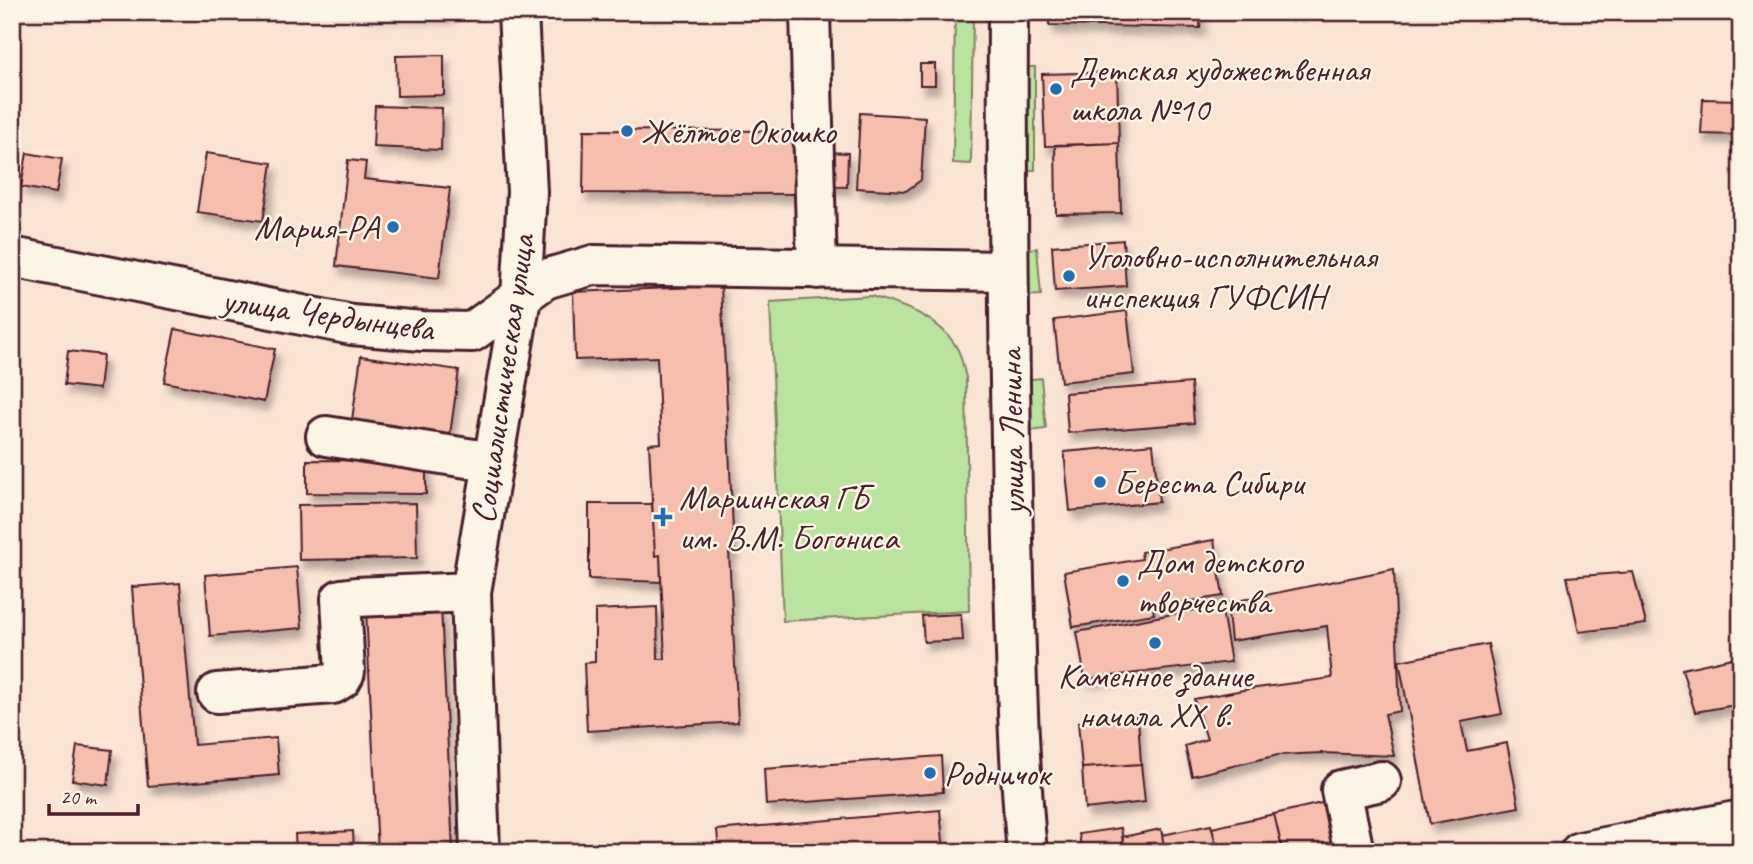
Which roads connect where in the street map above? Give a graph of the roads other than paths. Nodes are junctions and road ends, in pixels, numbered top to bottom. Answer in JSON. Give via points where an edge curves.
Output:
{"nodes":[{"id":1,"x":518,"y":12,"type":"edge"},
{"id":2,"x":810,"y":12,"type":"edge"},
{"id":3,"x":1008,"y":12,"type":"edge"},
{"id":4,"x":12,"y":257,"type":"edge"},
{"id":5,"x":817,"y":269,"type":"junction"},
{"id":6,"x":1007,"y":271,"type":"junction"},
{"id":7,"x":521,"y":298,"type":"junction"},
{"id":8,"x":326,"y":436,"type":"dead end"},
{"id":9,"x":493,"y":461,"type":"junction"},
{"id":10,"x":472,"y":585,"type":"junction"},
{"id":11,"x":216,"y":693,"type":"dead end"},
{"id":12,"x":1381,"y":781,"type":"dead end"},
{"id":13,"x":1741,"y":820,"type":"edge"},
{"id":14,"x":480,"y":852,"type":"edge"},
{"id":15,"x":1027,"y":852,"type":"edge"},
{"id":16,"x":1354,"y":852,"type":"edge"},
{"id":17,"x":1580,"y":852,"type":"edge"}],
"edges":[{"from":1,"to":7,"type":"street","name":"Социалистическая улица","via":[[527,192]]},
{"from":2,"to":5,"type":"street"},
{"from":3,"to":6,"type":"street","name":"улица Ленина"},
{"from":4,"to":7,"type":"street","name":"улица Чердынцева","via":[[352,325],[422,331],[472,332]]},
{"from":5,"to":6,"type":"street","name":"улица Чердынцева"},
{"from":5,"to":7,"type":"street","name":"улица Чердынцева","via":[[593,265],[545,279]]},
{"from":6,"to":15,"type":"street","name":"улица Ленина","via":[[1017,700]]},
{"from":7,"to":9,"type":"street","name":"Социалистическая улица"},
{"from":8,"to":9,"type":"street"},
{"from":9,"to":10,"type":"street","name":"Социалистическая улица"},
{"from":10,"to":11,"type":"street","via":[[341,599],[345,672],[341,679],[333,684]]},
{"from":10,"to":14,"type":"street","name":"Социалистическая улица"},
{"from":12,"to":16,"type":"street","via":[[1341,790]]},
{"from":13,"to":17,"type":"street"}]}
